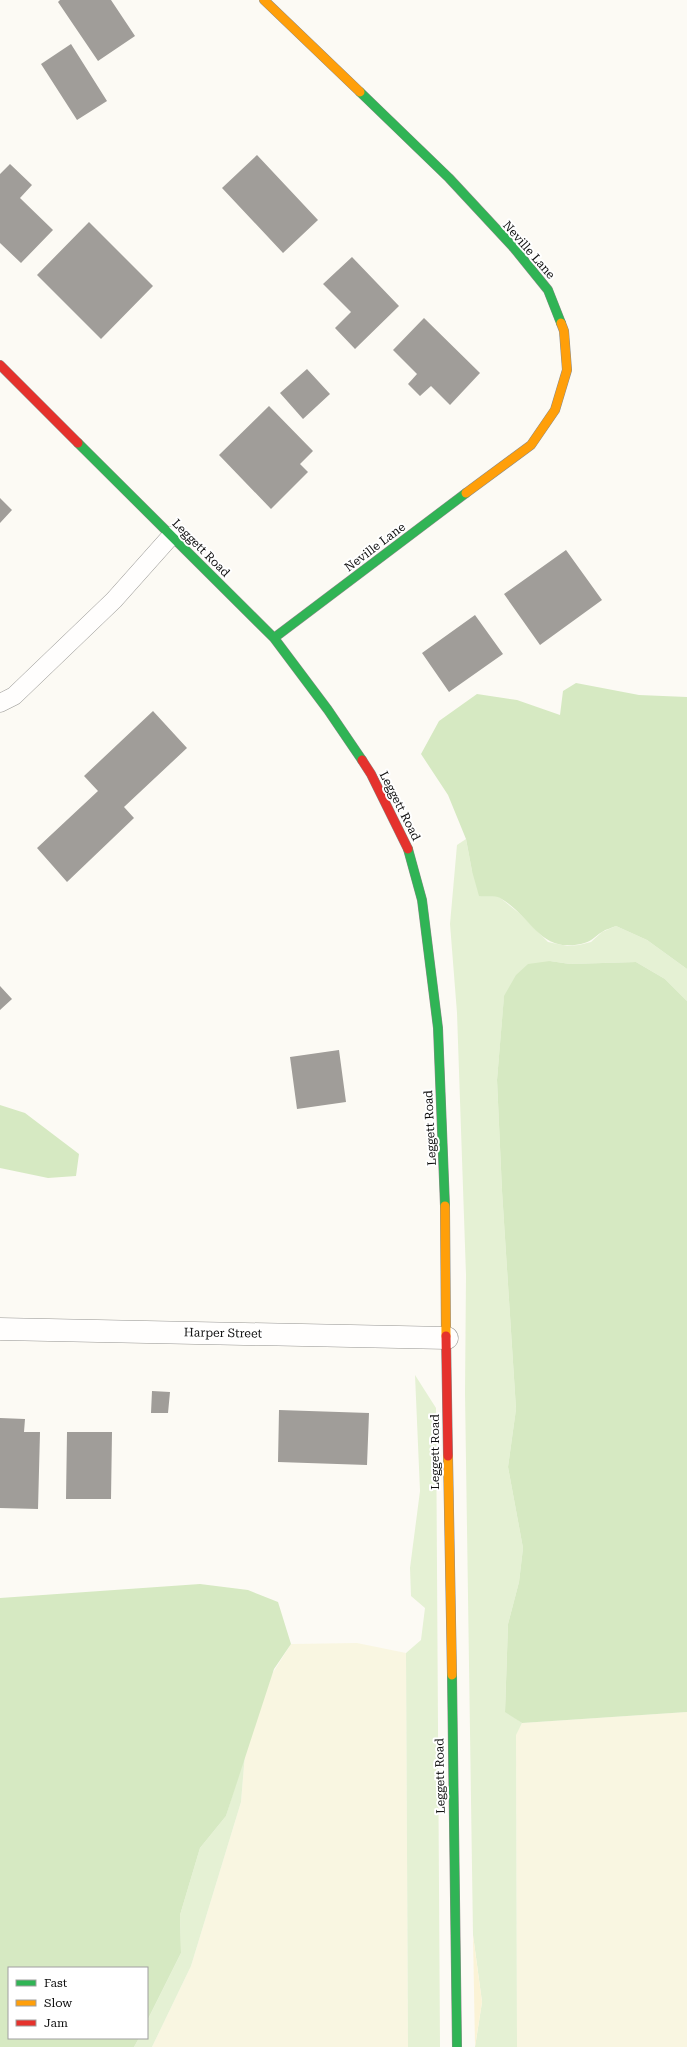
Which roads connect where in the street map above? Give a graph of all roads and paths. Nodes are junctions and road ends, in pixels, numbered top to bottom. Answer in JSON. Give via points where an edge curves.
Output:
{"nodes":[{"id":1,"x":264,"y":0,"type":"edge"},
{"id":2,"x":0,"y":365,"type":"edge"},
{"id":3,"x":171,"y":536,"type":"junction"},
{"id":4,"x":274,"y":638,"type":"junction"},
{"id":5,"x":0,"y":703,"type":"edge"},
{"id":6,"x":0,"y":1329,"type":"edge"},
{"id":7,"x":447,"y":1338,"type":"junction"},
{"id":8,"x":457,"y":2047,"type":"edge"}],
"edges":[{"from":1,"to":4,"type":"street","name":"Neville Lane","via":[[449,178],[548,290],[564,331],[567,370],[554,410],[531,445]]},
{"from":2,"to":3,"type":"street","name":"Leggett Road"},
{"from":3,"to":4,"type":"street","name":"Leggett Road"},
{"from":3,"to":5,"type":"lane","via":[[114,600],[14,696]]},
{"from":4,"to":7,"type":"street","name":"Leggett Road","via":[[328,710],[371,774],[406,842],[422,900],[438,1028]]},
{"from":6,"to":7,"type":"street","name":"Harper Street"},
{"from":7,"to":8,"type":"street","name":"Leggett Road"}]}
